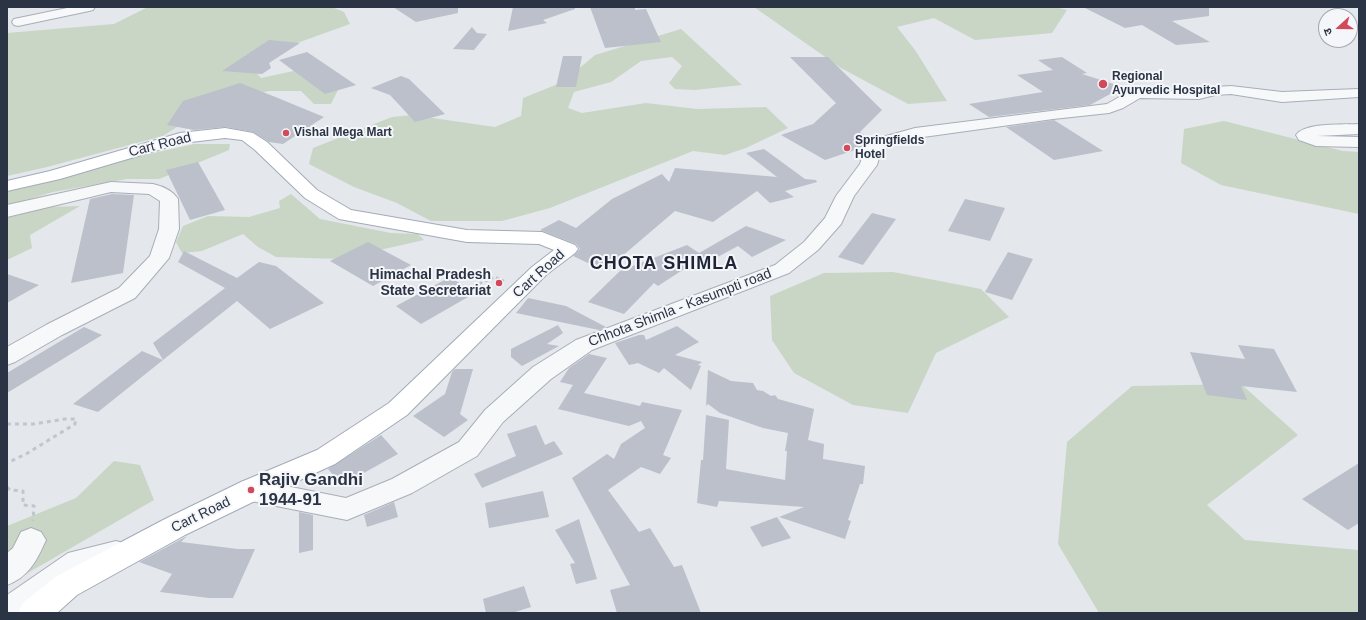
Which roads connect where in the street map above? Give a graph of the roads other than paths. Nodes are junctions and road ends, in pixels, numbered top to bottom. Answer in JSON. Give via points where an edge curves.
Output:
{"nodes":[{"id":1,"x":89,"y":7,"type":"edge"},
{"id":2,"x":18,"y":22,"type":"dead end"},
{"id":3,"x":1359,"y":93,"type":"edge"},
{"id":4,"x":1359,"y":129,"type":"edge"},
{"id":5,"x":1359,"y":142,"type":"edge"},
{"id":6,"x":7,"y":186,"type":"edge"},
{"id":7,"x":7,"y":211,"type":"edge"},
{"id":8,"x":7,"y":357,"type":"edge"},
{"id":9,"x":251,"y":490,"type":"junction"},
{"id":10,"x":31,"y":540,"type":"road end"},
{"id":11,"x":133,"y":550,"type":"junction"},
{"id":12,"x":7,"y":572,"type":"edge"},
{"id":13,"x":7,"y":613,"type":"edge"},
{"id":14,"x":34,"y":613,"type":"edge"}],
"edges":[{"from":1,"to":2,"type":"street"},
{"from":3,"to":9,"type":"street","name":"Chhota Shimla - Kasumpti road","via":[[1290,97],[1232,90],[1198,95],[1140,94],[1109,108],[923,132],[892,139],[873,149],[868,165],[845,196],[834,220],[811,246],[782,269],[584,345],[542,373],[494,416],[468,449],[402,486],[347,509]]},
{"from":4,"to":5,"type":"street","via":[[1313,131],[1304,136],[1316,141]]},
{"from":6,"to":9,"type":"main road","name":"Cart Road","via":[[180,138],[226,133],[247,136],[311,194],[346,215],[467,236],[542,238],[568,249],[539,271],[398,409],[326,457]]},
{"from":7,"to":8,"type":"street","via":[[111,187],[153,189],[169,199],[169,229],[160,258],[127,293]]},
{"from":9,"to":11,"type":"main road","name":"Cart Road"},
{"from":10,"to":12,"type":"street","via":[[24,556]]},
{"from":11,"to":13,"type":"street","via":[[79,562]]},
{"from":11,"to":14,"type":"main road","name":"Cart Road","via":[[66,586]]}]}
